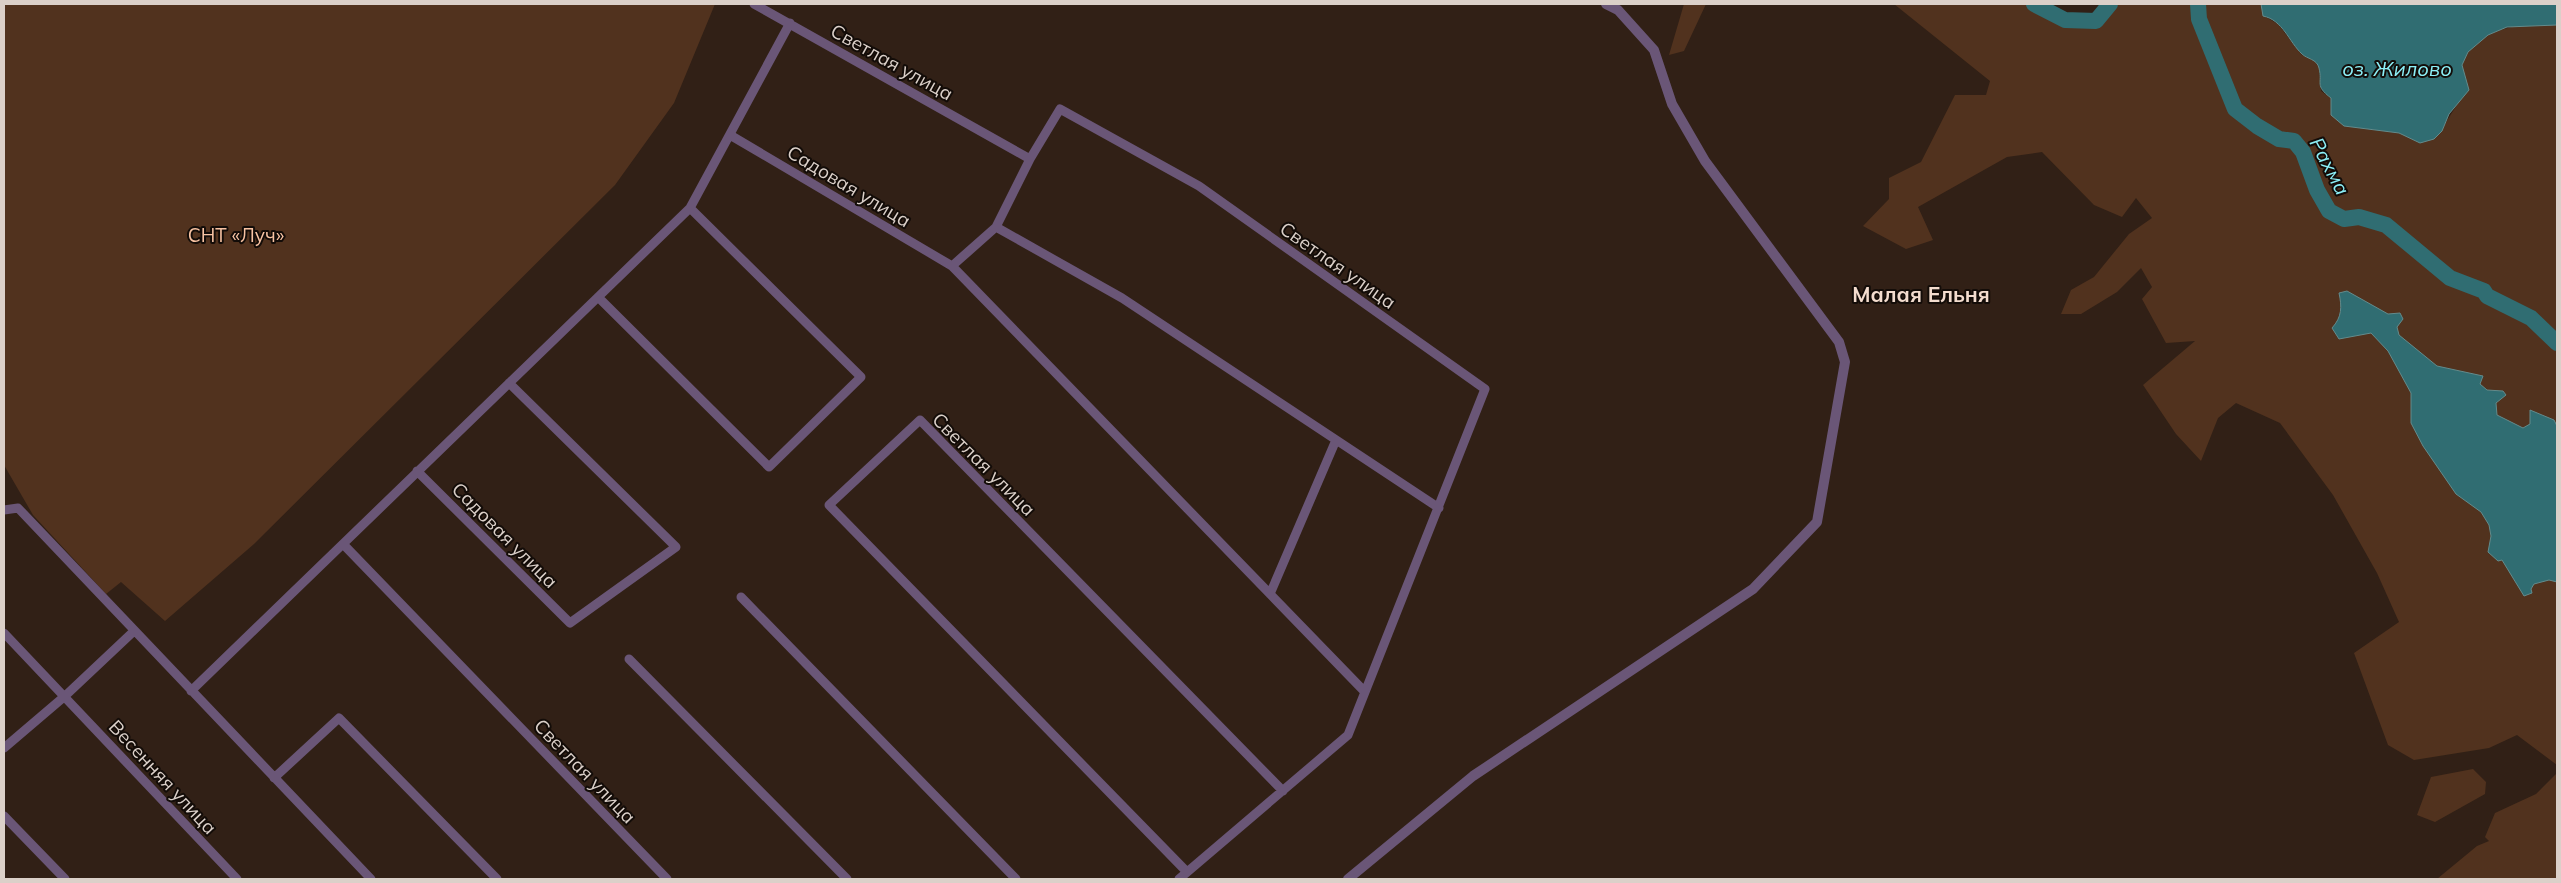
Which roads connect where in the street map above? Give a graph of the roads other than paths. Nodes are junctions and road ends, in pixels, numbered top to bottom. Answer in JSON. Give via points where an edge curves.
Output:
{"nodes":[{"id":1,"x":754,"y":4,"type":"edge"},
{"id":2,"x":1606,"y":4,"type":"edge"},
{"id":3,"x":790,"y":23,"type":"junction"},
{"id":4,"x":730,"y":135,"type":"junction"},
{"id":5,"x":1030,"y":159,"type":"junction"},
{"id":6,"x":690,"y":208,"type":"junction"},
{"id":7,"x":996,"y":226,"type":"junction"},
{"id":8,"x":952,"y":266,"type":"junction"},
{"id":9,"x":598,"y":297,"type":"junction"},
{"id":10,"x":509,"y":383,"type":"junction"},
{"id":11,"x":1336,"y":440,"type":"junction"},
{"id":12,"x":418,"y":471,"type":"junction"},
{"id":13,"x":1440,"y":508,"type":"junction"},
{"id":14,"x":4,"y":510,"type":"edge"},
{"id":15,"x":343,"y":544,"type":"junction"},
{"id":16,"x":1270,"y":594,"type":"junction"},
{"id":17,"x":741,"y":597,"type":"dead end"},
{"id":18,"x":134,"y":631,"type":"junction"},
{"id":19,"x":4,"y":633,"type":"edge"},
{"id":20,"x":629,"y":659,"type":"dead end"},
{"id":21,"x":191,"y":691,"type":"junction"},
{"id":22,"x":1365,"y":692,"type":"junction"},
{"id":23,"x":64,"y":696,"type":"junction"},
{"id":24,"x":4,"y":748,"type":"edge"},
{"id":25,"x":274,"y":778,"type":"junction"},
{"id":26,"x":1283,"y":791,"type":"junction"},
{"id":27,"x":4,"y":816,"type":"edge"},
{"id":28,"x":1188,"y":872,"type":"junction"},
{"id":29,"x":65,"y":879,"type":"edge"},
{"id":30,"x":237,"y":879,"type":"edge"},
{"id":31,"x":372,"y":879,"type":"edge"},
{"id":32,"x":497,"y":879,"type":"edge"},
{"id":33,"x":667,"y":879,"type":"edge"},
{"id":34,"x":847,"y":879,"type":"edge"},
{"id":35,"x":1016,"y":879,"type":"edge"},
{"id":36,"x":1180,"y":879,"type":"edge"},
{"id":37,"x":1348,"y":879,"type":"edge"}],
"edges":[{"from":1,"to":3,"type":"street","name":"Светлая улица"},
{"from":2,"to":37,"type":"street","via":[[1618,10],[1654,50],[1672,104],[1705,161],[1839,342],[1845,362],[1817,522],[1754,589],[1473,776]]},
{"from":3,"to":4,"type":"street"},
{"from":3,"to":5,"type":"street","name":"Светлая улица"},
{"from":4,"to":6,"type":"street"},
{"from":4,"to":8,"type":"street","name":"Садовая улица"},
{"from":5,"to":7,"type":"street"},
{"from":5,"to":13,"type":"street","name":"Светлая улица","via":[[1060,108],[1199,186],[1485,389]]},
{"from":6,"to":9,"type":"street"},
{"from":6,"to":9,"type":"street","via":[[861,377],[769,467]]},
{"from":7,"to":8,"type":"street"},
{"from":7,"to":11,"type":"street","via":[[1122,298]]},
{"from":8,"to":16,"type":"street"},
{"from":9,"to":10,"type":"street"},
{"from":10,"to":12,"type":"street"},
{"from":10,"to":12,"type":"street","name":"Садовая улица","via":[[676,547],[570,623]]},
{"from":11,"to":13,"type":"street"},
{"from":11,"to":16,"type":"street"},
{"from":12,"to":15,"type":"street"},
{"from":13,"to":22,"type":"street","name":"Светлая улица"},
{"from":14,"to":18,"type":"street","via":[[18,508]]},
{"from":15,"to":21,"type":"street"},
{"from":15,"to":33,"type":"street","name":"Светлая улица"},
{"from":16,"to":22,"type":"street"},
{"from":17,"to":35,"type":"street"},
{"from":18,"to":21,"type":"street"},
{"from":18,"to":23,"type":"street"},
{"from":19,"to":23,"type":"street","name":"Весенняя улица"},
{"from":20,"to":34,"type":"street"},
{"from":21,"to":25,"type":"street"},
{"from":22,"to":26,"type":"street","name":"Светлая улица","via":[[1348,735]]},
{"from":23,"to":24,"type":"street"},
{"from":23,"to":30,"type":"street","name":"Весенняя улица"},
{"from":25,"to":31,"type":"street"},
{"from":25,"to":32,"type":"street","via":[[339,718]]},
{"from":26,"to":28,"type":"street","name":"Светлая улица"},
{"from":26,"to":28,"type":"street","name":"Светлая улица","via":[[920,420],[829,505]]},
{"from":27,"to":29,"type":"street"},
{"from":28,"to":36,"type":"street","name":"Светлая улица"}]}
